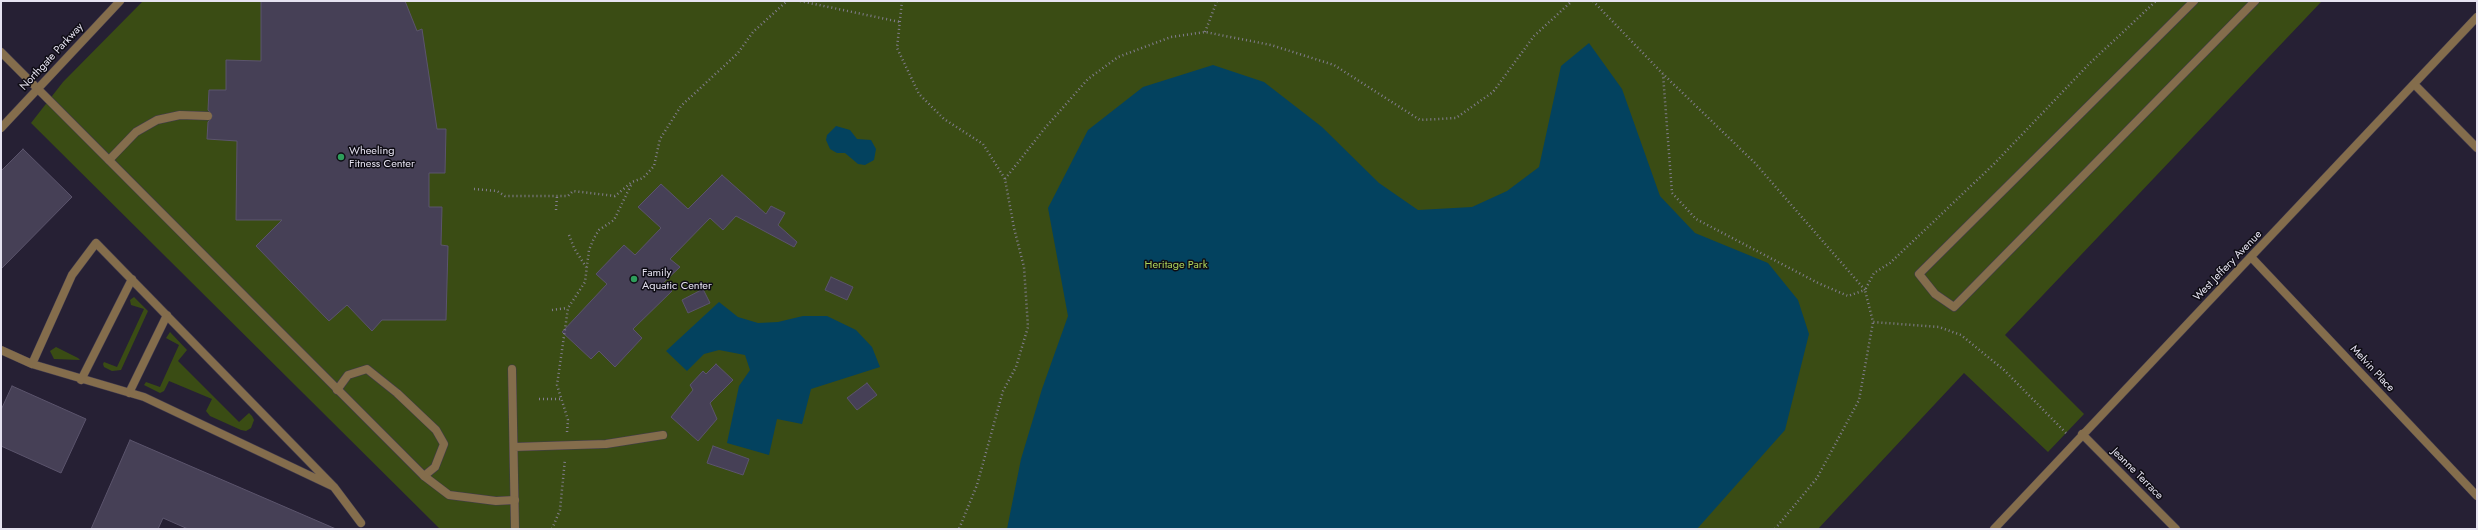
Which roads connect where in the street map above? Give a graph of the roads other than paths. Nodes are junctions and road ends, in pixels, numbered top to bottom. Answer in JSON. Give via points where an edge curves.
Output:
{"nodes":[{"id":1,"x":120,"y":1,"type":"edge"},
{"id":2,"x":2194,"y":1,"type":"edge"},
{"id":3,"x":2255,"y":1,"type":"edge"},
{"id":4,"x":2477,"y":17,"type":"edge"},
{"id":5,"x":1,"y":52,"type":"edge"},
{"id":6,"x":2414,"y":84,"type":"junction"},
{"id":7,"x":38,"y":88,"type":"junction"},
{"id":8,"x":208,"y":116,"type":"dead end"},
{"id":9,"x":1,"y":128,"type":"edge"},
{"id":10,"x":2477,"y":148,"type":"edge"},
{"id":11,"x":109,"y":160,"type":"junction"},
{"id":12,"x":2251,"y":258,"type":"junction"},
{"id":13,"x":132,"y":279,"type":"junction"},
{"id":14,"x":167,"y":315,"type":"junction"},
{"id":15,"x":1,"y":350,"type":"edge"},
{"id":16,"x":32,"y":364,"type":"junction"},
{"id":17,"x":512,"y":369,"type":"dead end"},
{"id":18,"x":81,"y":380,"type":"junction"},
{"id":19,"x":337,"y":390,"type":"junction"},
{"id":20,"x":129,"y":393,"type":"junction"},
{"id":21,"x":2082,"y":434,"type":"junction"},
{"id":22,"x":663,"y":435,"type":"dead end"},
{"id":23,"x":514,"y":447,"type":"junction"},
{"id":24,"x":424,"y":476,"type":"junction"},
{"id":25,"x":334,"y":487,"type":"junction"},
{"id":26,"x":2477,"y":496,"type":"edge"},
{"id":27,"x":515,"y":500,"type":"junction"},
{"id":28,"x":361,"y":523,"type":"dead end"},
{"id":29,"x":516,"y":529,"type":"edge"},
{"id":30,"x":1994,"y":529,"type":"edge"},
{"id":31,"x":2176,"y":529,"type":"edge"}],
"edges":[{"from":1,"to":7,"type":"street","name":"Northgate Parkway"},
{"from":2,"to":3,"type":"street","via":[[1919,274],[1936,294],[1954,307]]},
{"from":4,"to":6,"type":"street","name":"West Jeffery Avenue"},
{"from":5,"to":7,"type":"street"},
{"from":6,"to":10,"type":"street"},
{"from":6,"to":12,"type":"street","name":"West Jeffery Avenue"},
{"from":7,"to":9,"type":"street","name":"Northgate Parkway"},
{"from":7,"to":11,"type":"street"},
{"from":8,"to":11,"type":"street","via":[[180,115],[156,120],[136,132]]},
{"from":11,"to":19,"type":"street"},
{"from":12,"to":21,"type":"street","name":"West Jeffery Avenue"},
{"from":12,"to":26,"type":"street","name":"Melvin Place"},
{"from":13,"to":14,"type":"street"},
{"from":13,"to":16,"type":"street","via":[[96,243],[72,276]]},
{"from":13,"to":18,"type":"street"},
{"from":14,"to":20,"type":"street"},
{"from":14,"to":25,"type":"street"},
{"from":15,"to":16,"type":"street"},
{"from":16,"to":18,"type":"street"},
{"from":17,"to":23,"type":"street"},
{"from":18,"to":20,"type":"street"},
{"from":19,"to":24,"type":"street"},
{"from":19,"to":24,"type":"street","via":[[348,375],[367,369],[436,430],[444,444],[435,467]]},
{"from":20,"to":25,"type":"street","via":[[144,397]]},
{"from":21,"to":30,"type":"street","name":"West Jeffery Avenue"},
{"from":21,"to":31,"type":"street","name":"Jeanne Terrace"},
{"from":22,"to":23,"type":"street","via":[[606,444]]},
{"from":23,"to":27,"type":"street"},
{"from":24,"to":27,"type":"street","via":[[449,495],[496,501]]},
{"from":25,"to":28,"type":"street"},
{"from":27,"to":29,"type":"street"}]}
